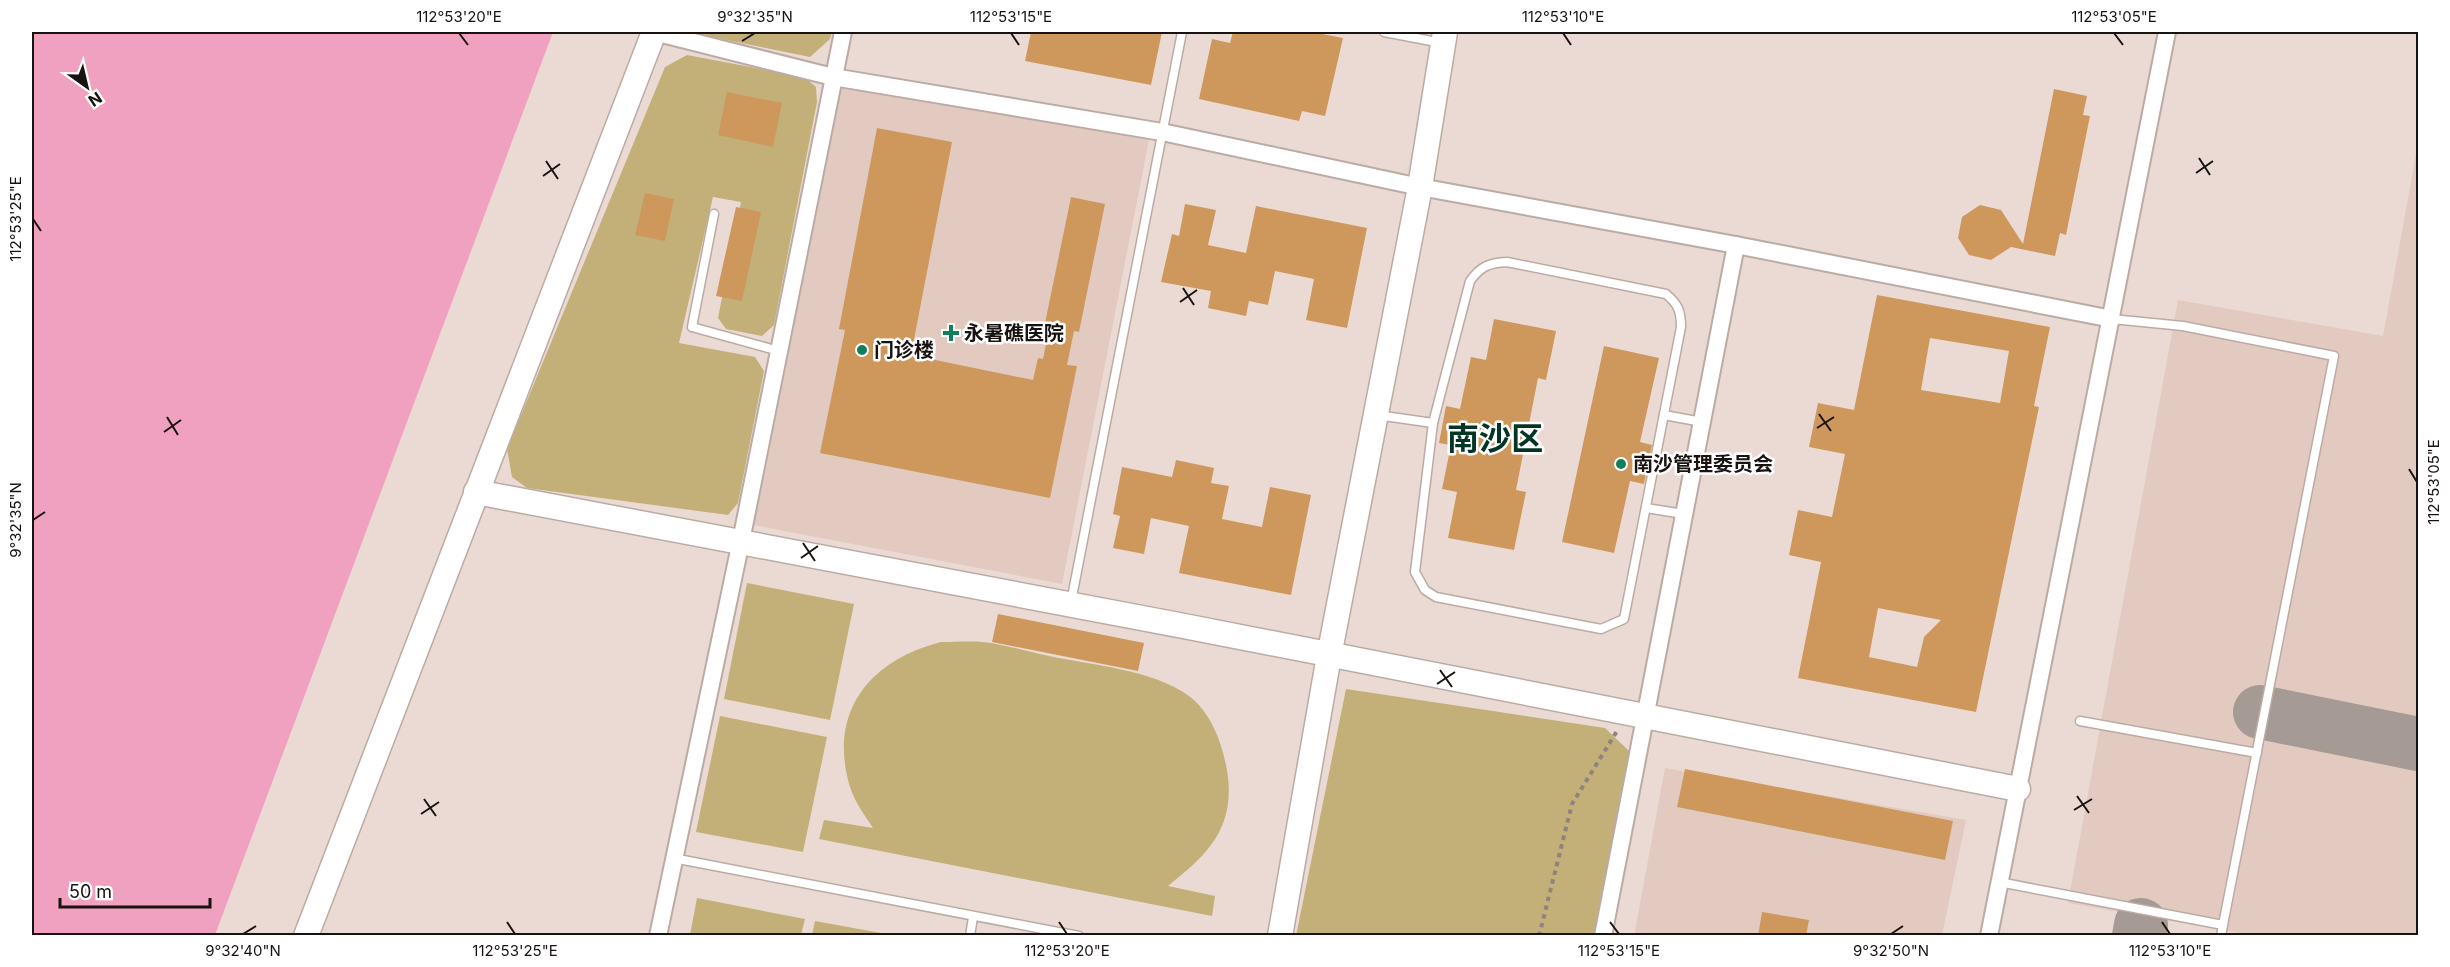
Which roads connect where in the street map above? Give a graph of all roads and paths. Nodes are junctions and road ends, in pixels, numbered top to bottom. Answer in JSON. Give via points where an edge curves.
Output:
{"nodes":[{"id":1,"x":654,"y":32,"type":"edge"},
{"id":2,"x":843,"y":32,"type":"edge"},
{"id":3,"x":1182,"y":32,"type":"edge"},
{"id":4,"x":1384,"y":32,"type":"edge"},
{"id":5,"x":2167,"y":32,"type":"edge"},
{"id":6,"x":1444,"y":37,"type":"edge"},
{"id":7,"x":833,"y":77,"type":"junction"},
{"id":8,"x":1162,"y":132,"type":"junction"},
{"id":9,"x":1420,"y":187,"type":"junction"},
{"id":10,"x":714,"y":214,"type":"dead end"},
{"id":11,"x":1736,"y":245,"type":"junction"},
{"id":12,"x":2112,"y":319,"type":"junction"},
{"id":13,"x":779,"y":351,"type":"junction"},
{"id":14,"x":1377,"y":415,"type":"junction"},
{"id":15,"x":1664,"y":415,"type":"junction"},
{"id":16,"x":1702,"y":422,"type":"junction"},
{"id":17,"x":1433,"y":423,"type":"junction"},
{"id":18,"x":476,"y":492,"type":"junction"},
{"id":19,"x":1646,"y":508,"type":"junction"},
{"id":20,"x":1684,"y":514,"type":"junction"},
{"id":21,"x":741,"y":541,"type":"junction"},
{"id":22,"x":1071,"y":603,"type":"junction"},
{"id":23,"x":1329,"y":656,"type":"junction"},
{"id":24,"x":1637,"y":714,"type":"junction"},
{"id":25,"x":2080,"y":721,"type":"dead end"},
{"id":26,"x":2257,"y":753,"type":"junction"},
{"id":27,"x":2018,"y":789,"type":"junction"},
{"id":28,"x":673,"y":858,"type":"junction"},
{"id":29,"x":2000,"y":882,"type":"junction"},
{"id":30,"x":973,"y":917,"type":"junction"},
{"id":31,"x":2223,"y":925,"type":"junction"},
{"id":32,"x":306,"y":936,"type":"edge"},
{"id":33,"x":658,"y":936,"type":"edge"},
{"id":34,"x":970,"y":936,"type":"edge"},
{"id":35,"x":1079,"y":936,"type":"edge"},
{"id":36,"x":1280,"y":936,"type":"edge"},
{"id":37,"x":1539,"y":936,"type":"edge"},
{"id":38,"x":1604,"y":936,"type":"edge"},
{"id":39,"x":1989,"y":936,"type":"edge"},
{"id":40,"x":2221,"y":936,"type":"edge"}],
"edges":[{"from":1,"to":7,"type":"street"},
{"from":1,"to":18,"type":"street"},
{"from":2,"to":7,"type":"street"},
{"from":3,"to":8,"type":"lane"},
{"from":4,"to":6,"type":"lane"},
{"from":5,"to":12,"type":"street"},
{"from":6,"to":9,"type":"street"},
{"from":7,"to":8,"type":"street"},
{"from":7,"to":13,"type":"street"},
{"from":8,"to":9,"type":"street"},
{"from":8,"to":22,"type":"lane"},
{"from":9,"to":11,"type":"street"},
{"from":9,"to":14,"type":"street"},
{"from":10,"to":13,"type":"lane","via":[[692,327]]},
{"from":11,"to":12,"type":"street"},
{"from":11,"to":16,"type":"street"},
{"from":12,"to":26,"type":"lane","via":[[2183,326],[2334,356]]},
{"from":12,"to":27,"type":"street"},
{"from":13,"to":21,"type":"street"},
{"from":14,"to":17,"type":"lane"},
{"from":14,"to":23,"type":"street"},
{"from":15,"to":16,"type":"lane"},
{"from":15,"to":17,"type":"lane","via":[[1681,327],[1676,302],[1666,294],[1507,262],[1480,268],[1470,281]]},
{"from":15,"to":19,"type":"lane"},
{"from":16,"to":20,"type":"street"},
{"from":17,"to":19,"type":"lane","via":[[1415,572],[1425,590],[1436,597],[1601,629],[1624,619]]},
{"from":18,"to":21,"type":"street"},
{"from":18,"to":32,"type":"street"},
{"from":19,"to":20,"type":"lane"},
{"from":20,"to":24,"type":"street"},
{"from":21,"to":22,"type":"street"},
{"from":21,"to":28,"type":"street"},
{"from":22,"to":23,"type":"street"},
{"from":23,"to":24,"type":"street"},
{"from":23,"to":36,"type":"street"},
{"from":24,"to":27,"type":"street"},
{"from":24,"to":37,"type":"path","via":[[1572,804]]},
{"from":24,"to":38,"type":"street"},
{"from":25,"to":26,"type":"lane"},
{"from":26,"to":31,"type":"lane"},
{"from":27,"to":29,"type":"street"},
{"from":28,"to":30,"type":"lane"},
{"from":28,"to":33,"type":"street"},
{"from":29,"to":31,"type":"lane"},
{"from":29,"to":39,"type":"street"},
{"from":30,"to":34,"type":"lane"},
{"from":30,"to":35,"type":"lane"},
{"from":31,"to":40,"type":"lane"}]}
